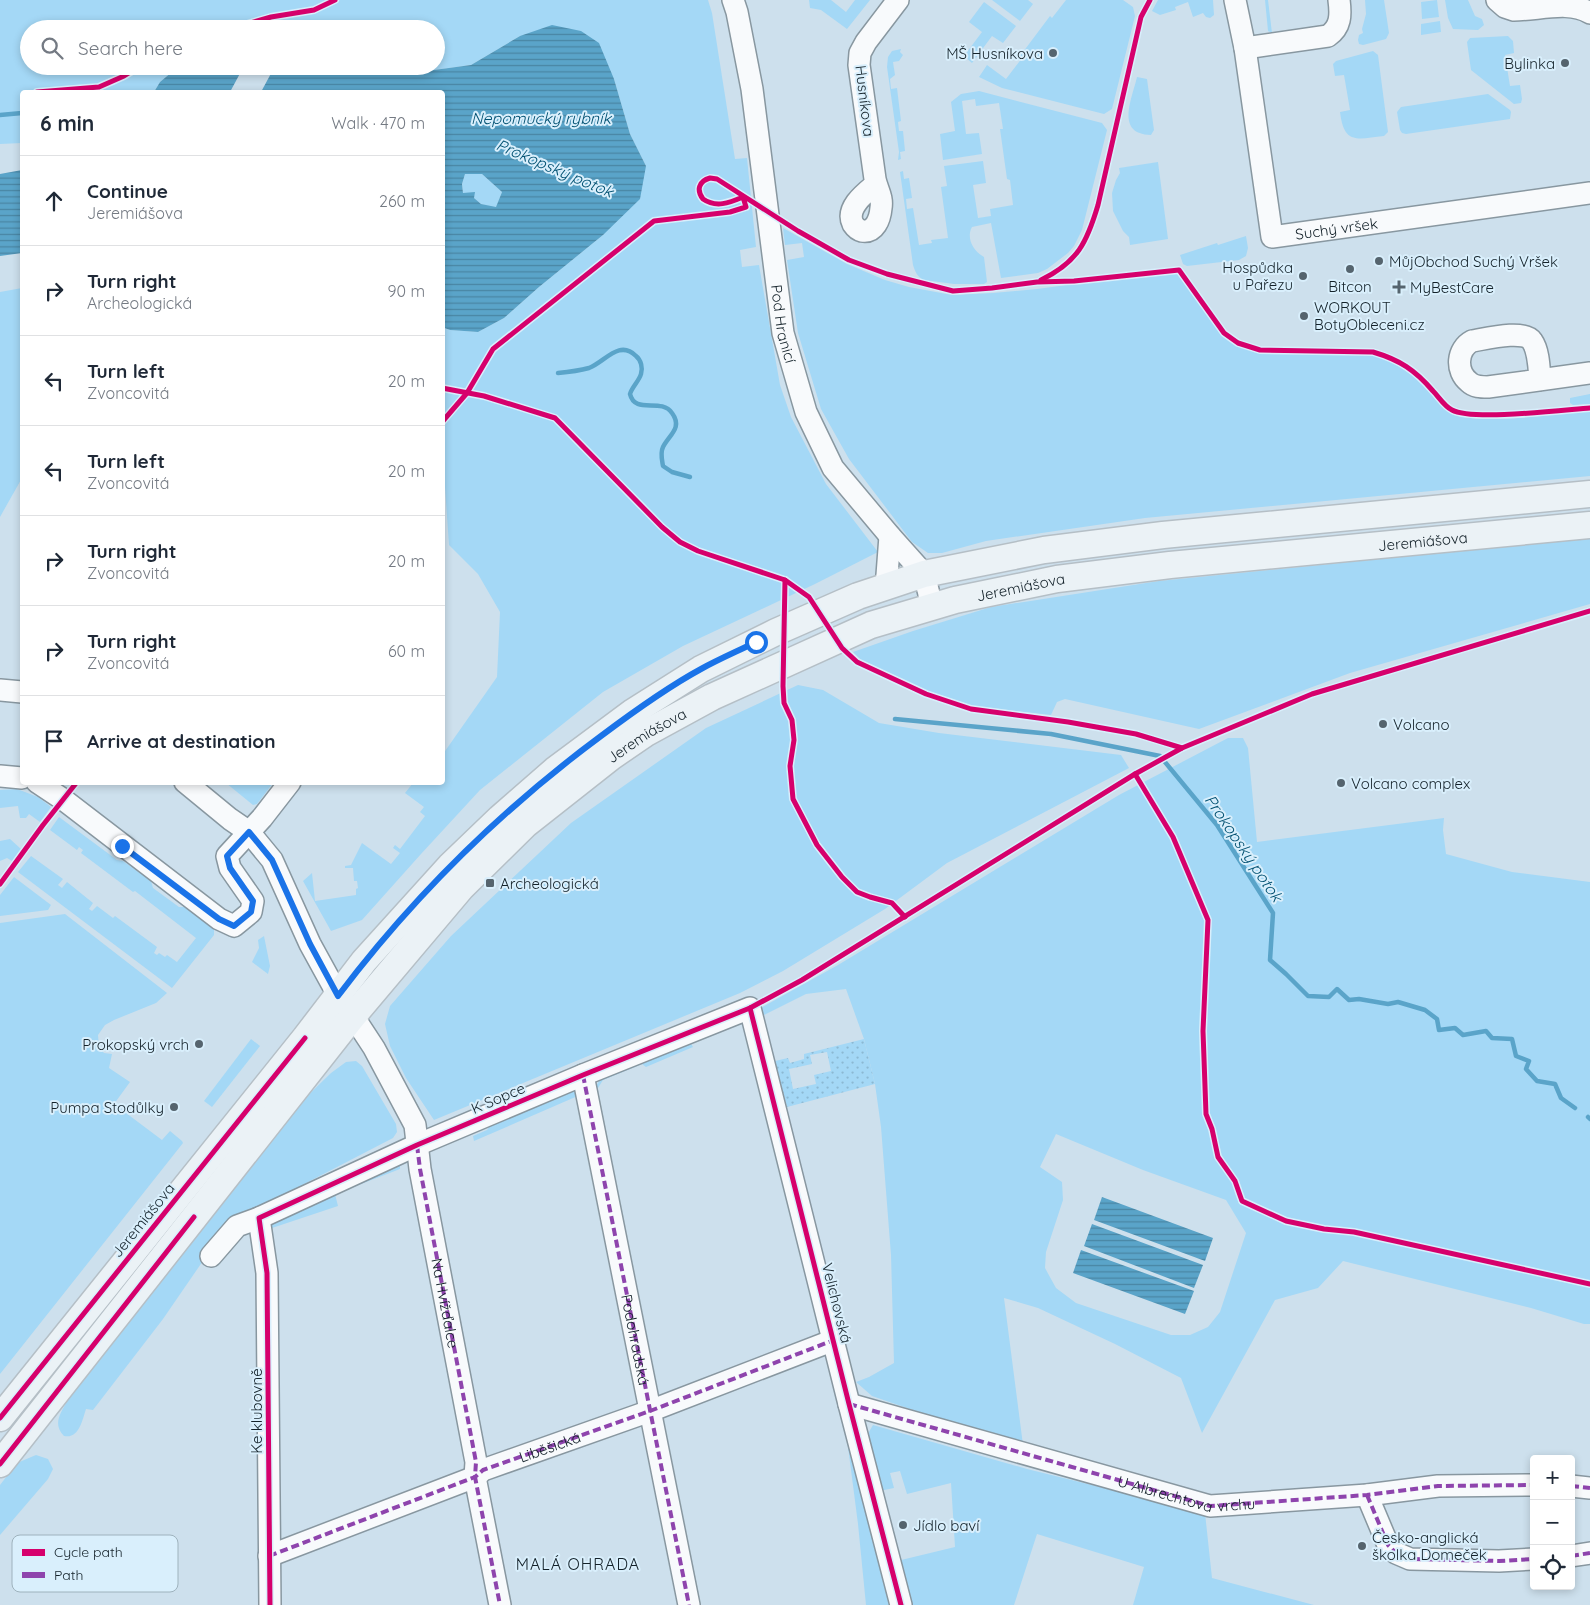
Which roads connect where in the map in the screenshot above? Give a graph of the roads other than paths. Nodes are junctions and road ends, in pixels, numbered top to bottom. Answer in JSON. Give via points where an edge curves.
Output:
{"nodes":[{"id":1,"x":733,"y":0,"type":"edge"},
{"id":2,"x":898,"y":0,"type":"edge"},
{"id":3,"x":1235,"y":0,"type":"edge"},
{"id":4,"x":1340,"y":0,"type":"edge"},
{"id":5,"x":1497,"y":0,"type":"edge"},
{"id":6,"x":1590,"y":13,"type":"edge"},
{"id":7,"x":1245,"y":48,"type":"junction"},
{"id":8,"x":876,"y":184,"type":"dead end"},
{"id":9,"x":1590,"y":193,"type":"edge"},
{"id":10,"x":1590,"y":373,"type":"edge"},
{"id":11,"x":1540,"y":380,"type":"dead end"},
{"id":12,"x":1590,"y":494,"type":"edge"},
{"id":13,"x":1590,"y":525,"type":"edge"},
{"id":14,"x":890,"y":536,"type":"junction"},
{"id":15,"x":924,"y":574,"type":"junction"},
{"id":16,"x":886,"y":588,"type":"junction"},
{"id":17,"x":932,"y":606,"type":"junction"},
{"id":18,"x":0,"y":690,"type":"edge"},
{"id":19,"x":20,"y":692,"type":"edge"},
{"id":20,"x":0,"y":776,"type":"edge"},
{"id":21,"x":20,"y":778,"type":"edge"},
{"id":22,"x":42,"y":785,"type":"edge"},
{"id":23,"x":189,"y":785,"type":"edge"},
{"id":24,"x":288,"y":785,"type":"edge"},
{"id":25,"x":249,"y":832,"type":"junction"},
{"id":26,"x":338,"y":996,"type":"junction"},
{"id":27,"x":750,"y":1008,"type":"joint"},
{"id":28,"x":353,"y":1016,"type":"junction"},
{"id":29,"x":583,"y":1075,"type":"junction"},
{"id":30,"x":417,"y":1145,"type":"junction"},
{"id":31,"x":259,"y":1218,"type":"junction"},
{"id":32,"x":211,"y":1256,"type":"dead end"},
{"id":33,"x":834,"y":1340,"type":"junction"},
{"id":34,"x":849,"y":1404,"type":"junction"},
{"id":35,"x":650,"y":1410,"type":"junction"},
{"id":36,"x":0,"y":1418,"type":"edge"},
{"id":37,"x":0,"y":1464,"type":"edge"},
{"id":38,"x":475,"y":1477,"type":"junction"},
{"id":39,"x":1530,"y":1485,"type":"edge"},
{"id":40,"x":1575,"y":1486,"type":"edge"},
{"id":41,"x":1590,"y":1488,"type":"edge"},
{"id":42,"x":1367,"y":1495,"type":"junction"},
{"id":43,"x":1590,"y":1552,"type":"edge"},
{"id":44,"x":269,"y":1556,"type":"junction"},
{"id":45,"x":1575,"y":1556,"type":"edge"},
{"id":46,"x":1530,"y":1559,"type":"edge"},
{"id":47,"x":270,"y":1605,"type":"edge"},
{"id":48,"x":500,"y":1605,"type":"edge"},
{"id":49,"x":689,"y":1605,"type":"edge"},
{"id":50,"x":901,"y":1605,"type":"edge"}],
"edges":[{"from":1,"to":14,"type":"street","name":"Pod Hranicí","via":[[752,90],[783,333],[806,412],[833,468]]},
{"from":2,"to":8,"type":"street","name":"Husníkova","via":[[860,53]]},
{"from":3,"to":7,"type":"street","name":"Suchý vršek"},
{"from":4,"to":7,"type":"street","via":[[1339,24],[1328,36]]},
{"from":5,"to":6,"type":"street","via":[[1514,10],[1572,5]]},
{"from":7,"to":9,"type":"street","name":"Suchý vršek","via":[[1272,237]]},
{"from":10,"to":11,"type":"street"},
{"from":12,"to":15,"type":"main road","name":"Jeremiášova","via":[[1163,535],[1044,550]]},
{"from":13,"to":17,"type":"main road","name":"Jeremiášova","via":[[1180,564],[1057,579]]},
{"from":14,"to":15,"type":"street","name":"Pod Hranicí"},
{"from":14,"to":16,"type":"street"},
{"from":15,"to":16,"type":"main road","name":"Jeremiášova"},
{"from":15,"to":17,"type":"street","name":"Pod Hranicí"},
{"from":16,"to":26,"type":"main road","name":"Jeremiášova","via":[[858,596],[701,669],[618,723],[555,770],[450,866],[369,955]]},
{"from":17,"to":28,"type":"main road","name":"Jeremiášova","via":[[871,625],[712,697],[646,732],[526,824],[460,888]]},
{"from":18,"to":19,"type":"street"},
{"from":20,"to":21,"type":"street"},
{"from":22,"to":25,"type":"street","via":[[219,919],[234,926],[251,912],[253,901],[230,868],[227,856]]},
{"from":23,"to":25,"type":"street"},
{"from":24,"to":25,"type":"street"},
{"from":25,"to":26,"type":"street","via":[[272,860]]},
{"from":26,"to":28,"type":"street"},
{"from":26,"to":36,"type":"main road","name":"Jeremiášova"},
{"from":27,"to":29,"type":"street","name":"K Sopce"},
{"from":27,"to":33,"type":"street","name":"Velichovská"},
{"from":28,"to":30,"type":"street","name":"Na Hvížďalce","via":[[374,1048],[414,1125]]},
{"from":28,"to":37,"type":"main road","name":"Jeremiášova"},
{"from":29,"to":30,"type":"street","name":"K Sopce"},
{"from":29,"to":35,"type":"street","name":"Podohradská"},
{"from":30,"to":31,"type":"street","name":"K Sopce"},
{"from":30,"to":38,"type":"street","name":"Na Hvížďalce","via":[[476,1462]]},
{"from":31,"to":32,"type":"street","name":"K Sopce","via":[[237,1226]]},
{"from":31,"to":44,"type":"street","name":"Ke klubovně","via":[[267,1274]]},
{"from":33,"to":34,"type":"street","name":"Velichovská"},
{"from":33,"to":35,"type":"street","name":"Liběšická"},
{"from":34,"to":42,"type":"street","name":"U Albrechtova vrchu","via":[[1210,1506]]},
{"from":34,"to":50,"type":"street","name":"Velichovská"},
{"from":35,"to":38,"type":"street","name":"Liběšická","via":[[483,1470]]},
{"from":35,"to":49,"type":"street","name":"Podohradská"},
{"from":38,"to":44,"type":"street","name":"Liběšická"},
{"from":38,"to":48,"type":"street","name":"Na Hvížďalce"},
{"from":39,"to":42,"type":"street","name":"U Albrechtova vrchu","via":[[1438,1486]]},
{"from":40,"to":41,"type":"street"},
{"from":42,"to":46,"type":"street","via":[[1388,1546],[1396,1553],[1410,1558]]},
{"from":43,"to":45,"type":"street"},
{"from":44,"to":47,"type":"street","name":"Ke klubovně"}]}
